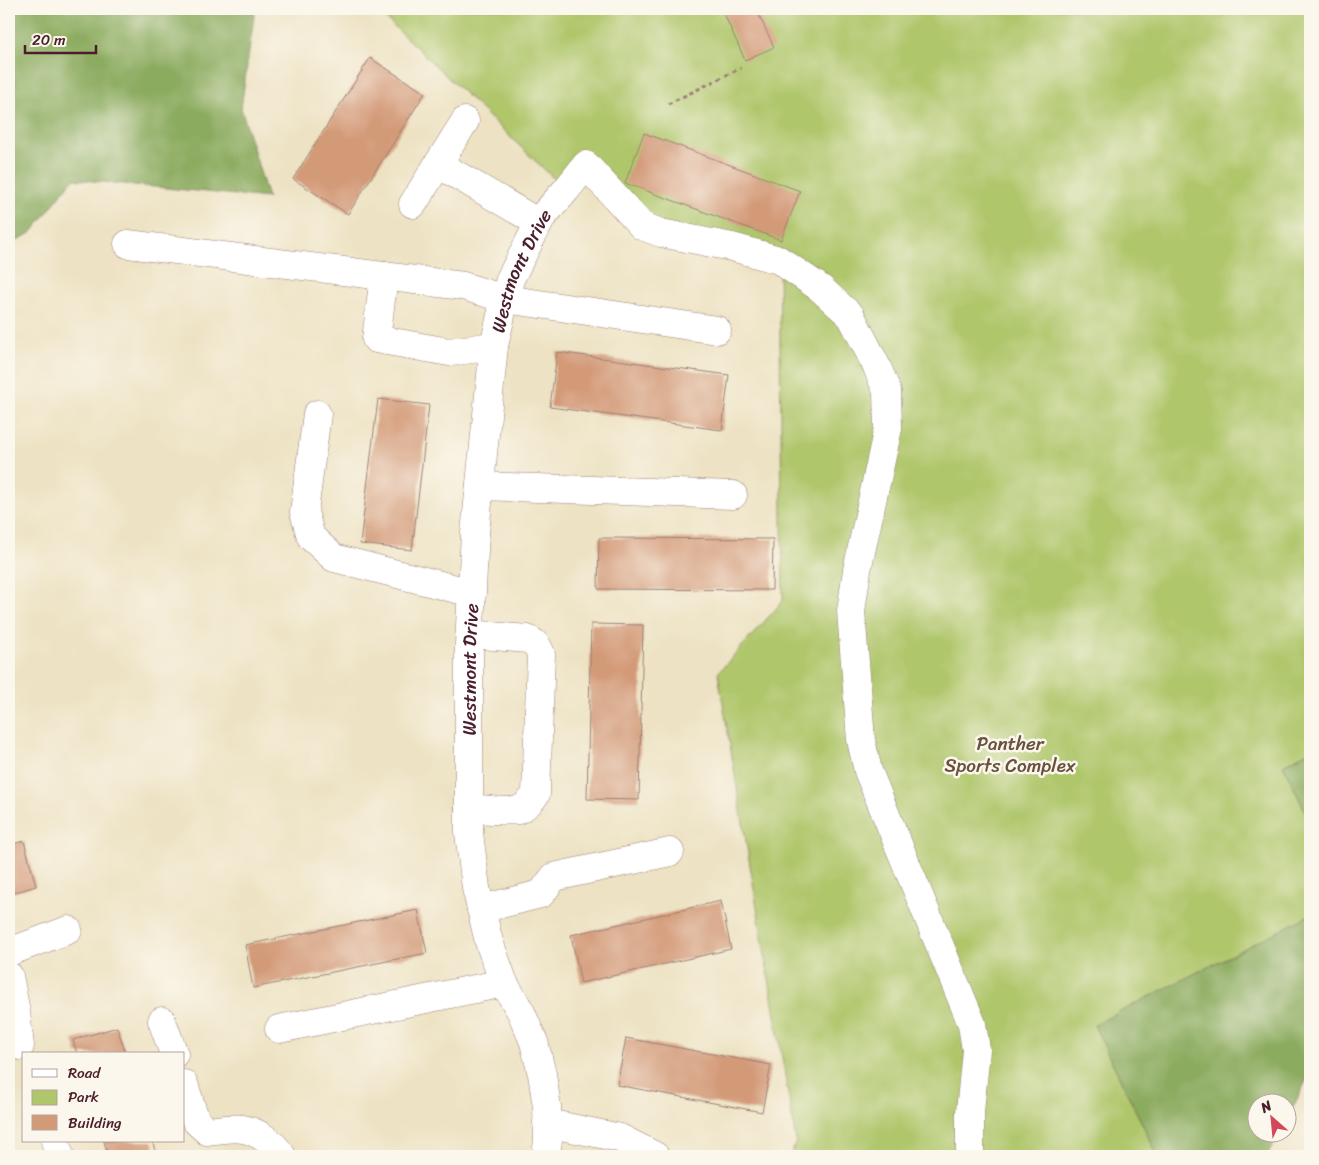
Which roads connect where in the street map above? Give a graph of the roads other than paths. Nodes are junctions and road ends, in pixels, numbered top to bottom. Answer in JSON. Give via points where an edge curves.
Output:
{"nodes":[{"id":1,"x":465,"y":122,"type":"dead end"},
{"id":2,"x":438,"y":164,"type":"junction"},
{"id":3,"x":413,"y":204,"type":"dead end"},
{"id":4,"x":539,"y":223,"type":"junction"},
{"id":5,"x":128,"y":244,"type":"dead end"},
{"id":6,"x":384,"y":276,"type":"junction"},
{"id":7,"x":505,"y":299,"type":"junction"},
{"id":8,"x":717,"y":330,"type":"dead end"},
{"id":9,"x":494,"y":346,"type":"junction"},
{"id":10,"x":317,"y":414,"type":"dead end"},
{"id":11,"x":480,"y":486,"type":"junction"},
{"id":12,"x":733,"y":495,"type":"dead end"},
{"id":13,"x":472,"y":592,"type":"junction"},
{"id":14,"x":470,"y":634,"type":"junction"},
{"id":15,"x":469,"y":808,"type":"junction"},
{"id":16,"x":670,"y":852,"type":"dead end"},
{"id":17,"x":481,"y":909,"type":"junction"},
{"id":18,"x":68,"y":930,"type":"dead end"},
{"id":19,"x":9,"y":952,"type":"edge"},
{"id":20,"x":9,"y":976,"type":"edge"},
{"id":21,"x":504,"y":983,"type":"junction"},
{"id":22,"x":162,"y":1021,"type":"dead end"},
{"id":23,"x":279,"y":1029,"type":"dead end"},
{"id":24,"x":19,"y":1050,"type":"edge"},
{"id":25,"x":173,"y":1052,"type":"edge"},
{"id":26,"x":185,"y":1087,"type":"edge"},
{"id":27,"x":548,"y":1123,"type":"junction"},
{"id":28,"x":55,"y":1142,"type":"edge"},
{"id":29,"x":60,"y":1156,"type":"edge"},
{"id":30,"x":282,"y":1156,"type":"edge"},
{"id":31,"x":546,"y":1156,"type":"edge"},
{"id":32,"x":655,"y":1156,"type":"edge"},
{"id":33,"x":970,"y":1156,"type":"edge"}],
"edges":[{"from":1,"to":2,"type":"street"},
{"from":2,"to":3,"type":"street"},
{"from":2,"to":4,"type":"street"},
{"from":4,"to":7,"type":"street","name":"Westmont Drive","via":[[510,279]]},
{"from":4,"to":33,"type":"street","name":"Westmont Drive","via":[[586,165],[642,226],[779,260],[820,288],[851,316],[877,367],[887,391],[888,428],[851,611],[861,740],[868,772],[972,1024],[976,1050]]},
{"from":5,"to":6,"type":"street"},
{"from":6,"to":7,"type":"street","via":[[463,286]]},
{"from":6,"to":9,"type":"street","via":[[376,339],[449,352]]},
{"from":7,"to":8,"type":"street"},
{"from":7,"to":9,"type":"street","name":"Westmont Drive"},
{"from":9,"to":11,"type":"street","name":"Westmont Drive"},
{"from":10,"to":13,"type":"street","via":[[304,512],[311,536],[334,558]]},
{"from":11,"to":12,"type":"street"},
{"from":11,"to":13,"type":"street","name":"Westmont Drive"},
{"from":13,"to":14,"type":"street","name":"Westmont Drive"},
{"from":14,"to":15,"type":"street","name":"Westmont Drive"},
{"from":14,"to":15,"type":"street","via":[[527,639],[538,646],[541,654],[536,794],[516,811]]},
{"from":15,"to":17,"type":"street","name":"Westmont Drive","via":[[470,843]]},
{"from":16,"to":17,"type":"street","via":[[554,877],[541,894]]},
{"from":17,"to":21,"type":"street","name":"Westmont Drive"},
{"from":18,"to":19,"type":"street"},
{"from":20,"to":24,"type":"street"},
{"from":21,"to":23,"type":"street"},
{"from":21,"to":27,"type":"street","name":"Westmont Drive","via":[[534,1042]]},
{"from":22,"to":25,"type":"street"},
{"from":26,"to":30,"type":"street","via":[[196,1121],[207,1131],[243,1129],[263,1136]]},
{"from":27,"to":31,"type":"street","name":"Westmont Drive"},
{"from":27,"to":32,"type":"street","via":[[620,1138]]},
{"from":28,"to":29,"type":"street"}]}
